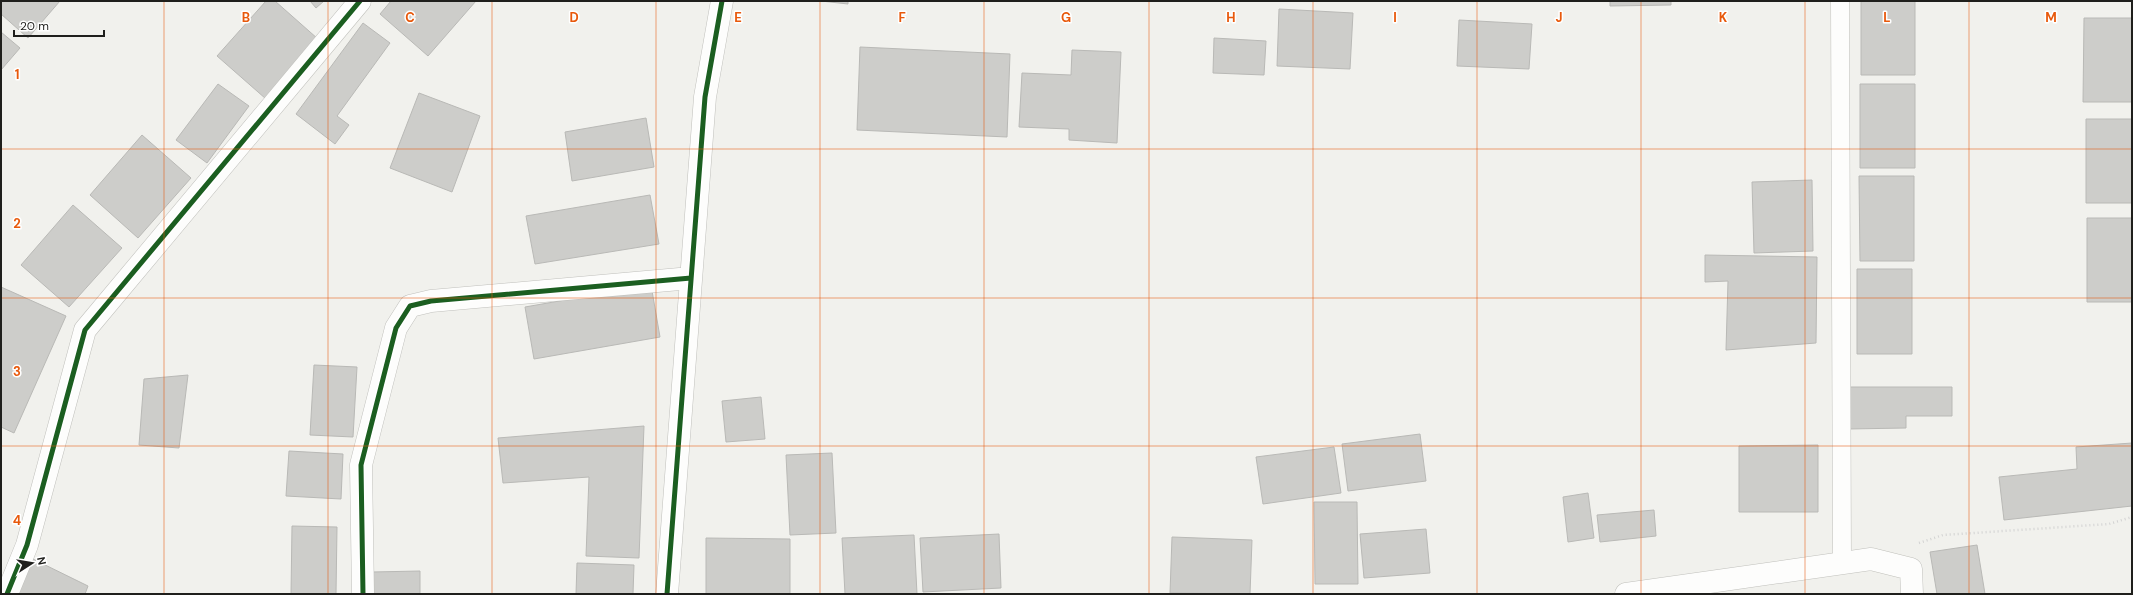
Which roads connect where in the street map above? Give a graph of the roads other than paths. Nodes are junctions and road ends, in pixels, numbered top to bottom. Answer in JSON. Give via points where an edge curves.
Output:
{"nodes":[{"id":1,"x":360,"y":1,"type":"edge"},
{"id":2,"x":722,"y":1,"type":"edge"},
{"id":3,"x":1840,"y":1,"type":"edge"},
{"id":4,"x":691,"y":278,"type":"junction"},
{"id":5,"x":1842,"y":563,"type":"junction"},
{"id":6,"x":7,"y":594,"type":"edge"},
{"id":7,"x":363,"y":594,"type":"edge"},
{"id":8,"x":667,"y":594,"type":"edge"},
{"id":9,"x":1626,"y":594,"type":"edge"},
{"id":10,"x":1912,"y":594,"type":"edge"}],
"edges":[{"from":1,"to":6,"type":"street","via":[[86,330],[27,545]]},
{"from":2,"to":4,"type":"street","via":[[705,97]]},
{"from":3,"to":5,"type":"lane"},
{"from":4,"to":7,"type":"street","via":[[431,301],[410,306],[396,328],[361,465]]},
{"from":4,"to":8,"type":"street"},
{"from":5,"to":9,"type":"street"},
{"from":5,"to":10,"type":"street","via":[[1871,559],[1911,569]]}]}
